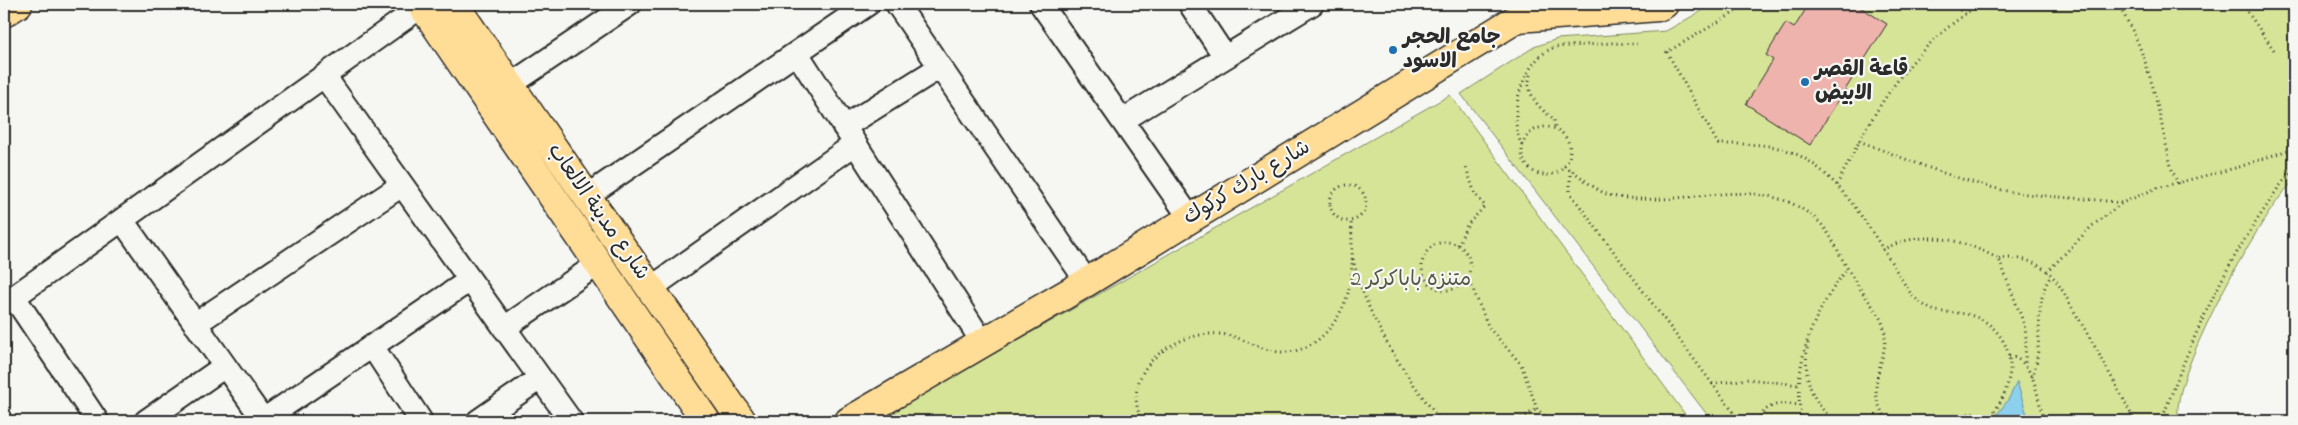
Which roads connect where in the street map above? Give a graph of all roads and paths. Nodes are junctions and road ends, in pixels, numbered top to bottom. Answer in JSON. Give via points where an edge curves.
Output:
{"nodes":[{"id":1,"x":18,"y":4,"type":"edge"},
{"id":2,"x":454,"y":4,"type":"edge"},
{"id":3,"x":868,"y":4,"type":"edge"},
{"id":4,"x":897,"y":4,"type":"edge"},
{"id":5,"x":1041,"y":4,"type":"edge"},
{"id":6,"x":1190,"y":4,"type":"edge"},
{"id":7,"x":1312,"y":4,"type":"edge"},
{"id":8,"x":1664,"y":4,"type":"edge"},
{"id":9,"x":1749,"y":4,"type":"edge"},
{"id":10,"x":1952,"y":4,"type":"edge"},
{"id":11,"x":1980,"y":4,"type":"edge"},
{"id":12,"x":2117,"y":4,"type":"edge"},
{"id":13,"x":2242,"y":4,"type":"edge"},
{"id":14,"x":422,"y":5,"type":"edge"},
{"id":15,"x":1618,"y":7,"type":"edge"},
{"id":16,"x":615,"y":8,"type":"edge"},
{"id":17,"x":1513,"y":11,"type":"edge"},
{"id":18,"x":838,"y":12,"type":"edge"},
{"id":19,"x":4,"y":13,"type":"edge"},
{"id":20,"x":1965,"y":14,"type":"junction"},
{"id":21,"x":1637,"y":44,"type":"dead end"},
{"id":22,"x":797,"y":52,"type":"junction"},
{"id":23,"x":2276,"y":53,"type":"dead end"},
{"id":24,"x":1225,"y":57,"type":"junction"},
{"id":25,"x":940,"y":67,"type":"junction"},
{"id":26,"x":1531,"y":69,"type":"junction"},
{"id":27,"x":325,"y":77,"type":"junction"},
{"id":28,"x":510,"y":85,"type":"junction"},
{"id":29,"x":1123,"y":120,"type":"junction"},
{"id":30,"x":1555,"y":129,"type":"junction"},
{"id":31,"x":2294,"y":130,"type":"edge"},
{"id":32,"x":850,"y":136,"type":"junction"},
{"id":33,"x":1859,"y":141,"type":"junction"},
{"id":34,"x":1522,"y":145,"type":"junction"},
{"id":35,"x":2291,"y":149,"type":"junction"},
{"id":36,"x":2294,"y":155,"type":"edge"},
{"id":37,"x":1564,"y":166,"type":"junction"},
{"id":38,"x":1466,"y":167,"type":"dead end"},
{"id":39,"x":1570,"y":169,"type":"junction"},
{"id":40,"x":2294,"y":172,"type":"edge"},
{"id":41,"x":2178,"y":184,"type":"junction"},
{"id":42,"x":402,"y":185,"type":"junction"},
{"id":43,"x":1837,"y":185,"type":"junction"},
{"id":44,"x":587,"y":196,"type":"junction"},
{"id":45,"x":2122,"y":203,"type":"junction"},
{"id":46,"x":1190,"y":218,"type":"junction"},
{"id":47,"x":122,"y":220,"type":"junction"},
{"id":48,"x":1351,"y":221,"type":"junction"},
{"id":49,"x":1458,"y":245,"type":"junction"},
{"id":50,"x":1882,"y":250,"type":"junction"},
{"id":51,"x":1352,"y":251,"type":"junction"},
{"id":52,"x":1999,"y":259,"type":"junction"},
{"id":53,"x":598,"y":264,"type":"junction"},
{"id":54,"x":1847,"y":268,"type":"junction"},
{"id":55,"x":2047,"y":272,"type":"junction"},
{"id":56,"x":2051,"y":276,"type":"junction"},
{"id":57,"x":1468,"y":277,"type":"junction"},
{"id":58,"x":470,"y":280,"type":"junction"},
{"id":59,"x":1087,"y":282,"type":"junction"},
{"id":60,"x":651,"y":288,"type":"junction"},
{"id":61,"x":9,"y":300,"type":"edge"},
{"id":62,"x":195,"y":324,"type":"junction"},
{"id":63,"x":504,"y":328,"type":"junction"},
{"id":64,"x":1809,"y":335,"type":"junction"},
{"id":65,"x":983,"y":343,"type":"junction"},
{"id":66,"x":372,"y":346,"type":"junction"},
{"id":67,"x":2009,"y":356,"type":"junction"},
{"id":68,"x":2025,"y":364,"type":"junction"},
{"id":69,"x":225,"y":366,"type":"junction"},
{"id":70,"x":706,"y":368,"type":"junction"},
{"id":71,"x":2032,"y":377,"type":"junction"},
{"id":72,"x":540,"y":378,"type":"junction"},
{"id":73,"x":1712,"y":384,"type":"junction"},
{"id":74,"x":1799,"y":385,"type":"junction"},
{"id":75,"x":682,"y":386,"type":"junction"},
{"id":76,"x":1799,"y":405,"type":"junction"},
{"id":77,"x":1537,"y":409,"type":"junction"},
{"id":78,"x":97,"y":421,"type":"edge"},
{"id":79,"x":146,"y":421,"type":"edge"},
{"id":80,"x":263,"y":421,"type":"edge"},
{"id":81,"x":421,"y":421,"type":"edge"},
{"id":82,"x":478,"y":421,"type":"edge"},
{"id":83,"x":570,"y":421,"type":"edge"},
{"id":84,"x":706,"y":421,"type":"edge"},
{"id":85,"x":742,"y":421,"type":"edge"},
{"id":86,"x":849,"y":421,"type":"edge"},
{"id":87,"x":1142,"y":421,"type":"edge"},
{"id":88,"x":1441,"y":421,"type":"edge"},
{"id":89,"x":1517,"y":421,"type":"edge"},
{"id":90,"x":1551,"y":421,"type":"edge"},
{"id":91,"x":1740,"y":421,"type":"edge"},
{"id":92,"x":1757,"y":421,"type":"edge"},
{"id":93,"x":1801,"y":421,"type":"edge"},
{"id":94,"x":1835,"y":421,"type":"edge"},
{"id":95,"x":1888,"y":421,"type":"edge"},
{"id":96,"x":1961,"y":421,"type":"edge"},
{"id":97,"x":1986,"y":421,"type":"edge"},
{"id":98,"x":2044,"y":421,"type":"edge"},
{"id":99,"x":2135,"y":421,"type":"edge"},
{"id":100,"x":2168,"y":421,"type":"edge"}],
"edges":[{"from":1,"to":19,"type":"main road"},
{"from":2,"to":28,"type":"main road","name":"شارع مدينة الالعاب"},
{"from":3,"to":18,"type":"street"},
{"from":4,"to":25,"type":"street"},
{"from":5,"to":29,"type":"street"},
{"from":6,"to":24,"type":"street"},
{"from":7,"to":24,"type":"street"},
{"from":8,"to":15,"type":"main road","name":"شارع بارك كركوك","via":[[1658,7]]},
{"from":9,"to":43,"type":"path","via":[[1667,52],[1718,144],[1763,145],[1787,150],[1811,161]]},
{"from":10,"to":20,"type":"path"},
{"from":11,"to":20,"type":"path"},
{"from":12,"to":41,"type":"path","via":[[2130,23],[2150,73]]},
{"from":13,"to":23,"type":"path"},
{"from":14,"to":27,"type":"street"},
{"from":14,"to":53,"type":"main road","name":"شارع مدينة الالعاب"},
{"from":15,"to":17,"type":"main road","name":"شارع بارك كركوك"},
{"from":16,"to":28,"type":"street"},
{"from":17,"to":46,"type":"main road","name":"شارع بارك كركوك"},
{"from":18,"to":22,"type":"street"},
{"from":20,"to":33,"type":"path","via":[[1906,70],[1879,104]]},
{"from":21,"to":26,"type":"path","via":[[1556,47],[1540,55]]},
{"from":22,"to":32,"type":"street"},
{"from":22,"to":44,"type":"street"},
{"from":24,"to":29,"type":"street"},
{"from":25,"to":32,"type":"street"},
{"from":25,"to":59,"type":"street"},
{"from":26,"to":30,"type":"path","via":[[1528,82],[1532,95],[1541,111],[1554,119]]},
{"from":26,"to":34,"type":"path","via":[[1515,112],[1516,131]]},
{"from":27,"to":42,"type":"street"},
{"from":27,"to":47,"type":"street"},
{"from":28,"to":44,"type":"main road","name":"شارع مدينة الالعاب"},
{"from":29,"to":46,"type":"street"},
{"from":30,"to":34,"type":"path","via":[[1538,128],[1525,137]]},
{"from":30,"to":37,"type":"path","via":[[1565,136],[1569,144],[1570,151]]},
{"from":31,"to":35,"type":"path"},
{"from":32,"to":60,"type":"street"},
{"from":32,"to":65,"type":"street"},
{"from":33,"to":43,"type":"path"},
{"from":33,"to":45,"type":"path","via":[[1983,185],[2037,195]]},
{"from":34,"to":37,"type":"path","via":[[1523,160],[1534,172],[1550,175]]},
{"from":35,"to":36,"type":"path"},
{"from":35,"to":41,"type":"path"},
{"from":37,"to":39,"type":"path"},
{"from":38,"to":49,"type":"path","via":[[1475,194],[1484,206]]},
{"from":39,"to":54,"type":"path","via":[[1609,195],[1654,200],[1734,192],[1776,198],[1820,222]]},
{"from":39,"to":73,"type":"path","via":[[1573,197]]},
{"from":40,"to":100,"type":"path","via":[[2283,182],[2250,229],[2218,285],[2164,414]]},
{"from":41,"to":45,"type":"path","via":[[2158,188]]},
{"from":42,"to":58,"type":"street"},
{"from":42,"to":62,"type":"street"},
{"from":43,"to":50,"type":"path"},
{"from":44,"to":60,"type":"main road","name":"شارع مدينة الالعاب"},
{"from":45,"to":55,"type":"path","via":[[2092,226]]},
{"from":46,"to":59,"type":"main road","name":"شارع بارك كركوك"},
{"from":47,"to":61,"type":"street"},
{"from":47,"to":62,"type":"street"},
{"from":48,"to":48,"type":"path","via":[[1363,214],[1367,202],[1362,191],[1344,185],[1334,192],[1330,208],[1337,218]]},
{"from":48,"to":51,"type":"path"},
{"from":49,"to":57,"type":"path","via":[[1468,256]]},
{"from":49,"to":57,"type":"path","via":[[1447,242],[1434,245],[1425,255],[1422,270],[1429,283],[1442,290],[1457,287]]},
{"from":50,"to":52,"type":"path","via":[[1906,240],[1939,238],[1952,239]]},
{"from":50,"to":67,"type":"path","via":[[1920,303],[1936,311],[1973,316],[1984,321],[2004,340]]},
{"from":51,"to":87,"type":"path","via":[[1348,292],[1336,319],[1319,340],[1306,347],[1282,352],[1218,334],[1187,338],[1173,344],[1149,362],[1141,374],[1136,399]]},
{"from":51,"to":88,"type":"path","via":[[1360,284],[1377,324],[1404,371]]},
{"from":52,"to":55,"type":"path","via":[[2021,259]]},
{"from":52,"to":68,"type":"path","via":[[2024,324]]},
{"from":53,"to":63,"type":"street"},
{"from":53,"to":75,"type":"main road","name":"شارع مدينة الالعاب"},
{"from":54,"to":64,"type":"path","via":[[1827,297]]},
{"from":54,"to":95,"type":"path","via":[[1882,321],[1886,342],[1875,394],[1878,406]]},
{"from":55,"to":56,"type":"path"},
{"from":56,"to":71,"type":"path","via":[[2046,282],[2042,300],[2039,352]]},
{"from":56,"to":99,"type":"path","via":[[2088,333]]},
{"from":57,"to":77,"type":"path","via":[[1489,328],[1524,369]]},
{"from":58,"to":63,"type":"street"},
{"from":58,"to":66,"type":"street"},
{"from":59,"to":65,"type":"main road","name":"شارع بارك كركوك"},
{"from":60,"to":70,"type":"main road","name":"شارع مدينة الالعاب"},
{"from":61,"to":78,"type":"street"},
{"from":62,"to":69,"type":"street"},
{"from":63,"to":72,"type":"street"},
{"from":64,"to":74,"type":"path","via":[[1802,354]]},
{"from":64,"to":94,"type":"path","via":[[1810,393],[1817,405]]},
{"from":65,"to":86,"type":"main road","name":"شارع بارك كركوك"},
{"from":66,"to":80,"type":"street"},
{"from":66,"to":81,"type":"street"},
{"from":67,"to":68,"type":"path"},
{"from":67,"to":97,"type":"path","via":[[2009,382],[1999,406]]},
{"from":68,"to":71,"type":"path"},
{"from":69,"to":79,"type":"street"},
{"from":69,"to":80,"type":"street"},
{"from":70,"to":75,"type":"main road"},
{"from":70,"to":85,"type":"main road","name":"شارع مدينة الالعاب"},
{"from":71,"to":98,"type":"path"},
{"from":72,"to":82,"type":"street"},
{"from":72,"to":83,"type":"street"},
{"from":73,"to":74,"type":"path","via":[[1748,379]]},
{"from":73,"to":91,"type":"path"},
{"from":74,"to":76,"type":"path"},
{"from":75,"to":84,"type":"main road","name":"شارع مدينة الالعاب"},
{"from":76,"to":92,"type":"path","via":[[1775,403],[1766,408]]},
{"from":76,"to":93,"type":"path"},
{"from":77,"to":89,"type":"path"},
{"from":77,"to":90,"type":"path"},
{"from":96,"to":97,"type":"path","via":[[1967,414],[1976,413]]}]}
